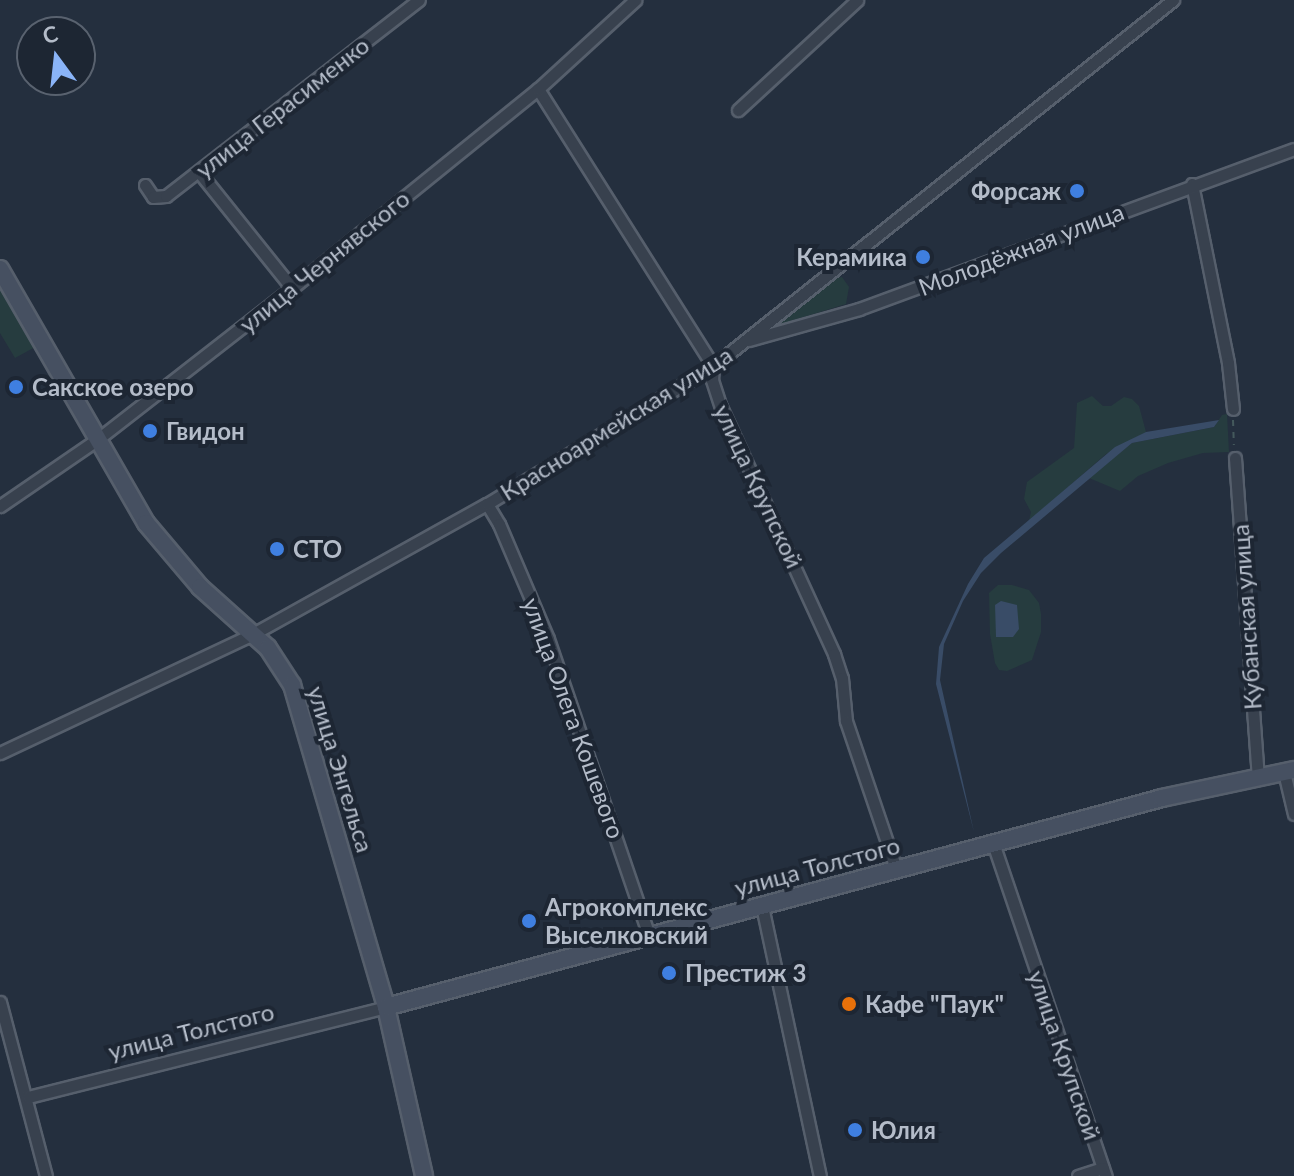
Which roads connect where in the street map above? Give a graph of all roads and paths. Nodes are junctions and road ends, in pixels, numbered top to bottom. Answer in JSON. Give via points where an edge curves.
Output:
{"nodes":[{"id":1,"x":419,"y":0,"type":"edge"},
{"id":2,"x":635,"y":0,"type":"edge"},
{"id":3,"x":857,"y":0,"type":"edge"},
{"id":4,"x":1173,"y":0,"type":"edge"},
{"id":5,"x":538,"y":89,"type":"junction"},
{"id":6,"x":738,"y":110,"type":"dead end"},
{"id":7,"x":1294,"y":149,"type":"edge"},
{"id":8,"x":199,"y":172,"type":"junction"},
{"id":9,"x":1192,"y":184,"type":"junction"},
{"id":10,"x":145,"y":185,"type":"dead end"},
{"id":11,"x":0,"y":269,"type":"edge"},
{"id":12,"x":292,"y":288,"type":"junction"},
{"id":13,"x":745,"y":341,"type":"junction"},
{"id":14,"x":713,"y":366,"type":"junction"},
{"id":15,"x":1233,"y":409,"type":"dead end"},
{"id":16,"x":1234,"y":426,"type":"dead end"},
{"id":17,"x":98,"y":439,"type":"junction"},
{"id":18,"x":1234,"y":443,"type":"dead end"},
{"id":19,"x":1235,"y":458,"type":"dead end"},
{"id":20,"x":487,"y":504,"type":"junction"},
{"id":21,"x":0,"y":506,"type":"edge"},
{"id":22,"x":253,"y":634,"type":"junction"},
{"id":23,"x":0,"y":753,"type":"edge"},
{"id":24,"x":1289,"y":771,"type":"edge"},
{"id":25,"x":1258,"y":776,"type":"junction"},
{"id":26,"x":1294,"y":814,"type":"edge"},
{"id":27,"x":993,"y":843,"type":"junction"},
{"id":28,"x":896,"y":869,"type":"junction"},
{"id":29,"x":762,"y":906,"type":"junction"},
{"id":30,"x":649,"y":936,"type":"junction"},
{"id":31,"x":0,"y":1002,"type":"edge"},
{"id":32,"x":386,"y":1007,"type":"junction"},
{"id":33,"x":28,"y":1097,"type":"junction"},
{"id":34,"x":1104,"y":1172,"type":"edge"},
{"id":35,"x":46,"y":1176,"type":"edge"},
{"id":36,"x":424,"y":1176,"type":"edge"},
{"id":37,"x":820,"y":1176,"type":"edge"},
{"id":38,"x":1078,"y":1176,"type":"edge"}],
"edges":[{"from":1,"to":8,"type":"street","name":"улица Герасименко"},
{"from":2,"to":5,"type":"street","name":"улица Чернявского"},
{"from":3,"to":6,"type":"street"},
{"from":4,"to":13,"type":"street","name":"Красноармейская улица"},
{"from":5,"to":12,"type":"street","name":"улица Чернявского"},
{"from":5,"to":14,"type":"street","name":"улица Крупской"},
{"from":7,"to":9,"type":"street","name":"Молодёжная улица"},
{"from":8,"to":10,"type":"street","name":"улица Герасименко","via":[[161,198],[153,197]]},
{"from":8,"to":12,"type":"street"},
{"from":9,"to":13,"type":"street","name":"Молодёжная улица","via":[[870,305]]},
{"from":9,"to":15,"type":"street"},
{"from":11,"to":17,"type":"main road","name":"улица Энгельса"},
{"from":12,"to":17,"type":"street","name":"улица Чернявского"},
{"from":13,"to":14,"type":"street","name":"Красноармейская улица"},
{"from":14,"to":20,"type":"street","name":"Красноармейская улица"},
{"from":14,"to":28,"type":"street","name":"улица Крупской","via":[[721,407],[834,654],[846,721]]},
{"from":16,"to":18,"type":"path"},
{"from":17,"to":21,"type":"street","name":"улица Чернявского"},
{"from":17,"to":22,"type":"main road","name":"улица Энгельса","via":[[159,541]]},
{"from":19,"to":25,"type":"street","name":"Кубанская улица"},
{"from":20,"to":22,"type":"street","name":"Красноармейская улица"},
{"from":20,"to":30,"type":"street","name":"улица Олега Кошевого","via":[[548,639]]},
{"from":22,"to":23,"type":"street","name":"Красноармейская улица"},
{"from":22,"to":32,"type":"main road","name":"улица Энгельса","via":[[282,667],[299,703]]},
{"from":24,"to":25,"type":"main road","name":"улица Толстого"},
{"from":24,"to":26,"type":"street"},
{"from":25,"to":27,"type":"main road","name":"улица Толстого"},
{"from":27,"to":28,"type":"main road","name":"улица Толстого"},
{"from":27,"to":34,"type":"street","name":"улица Крупской"},
{"from":28,"to":29,"type":"main road","name":"улица Толстого"},
{"from":29,"to":30,"type":"main road","name":"улица Толстого"},
{"from":29,"to":37,"type":"street"},
{"from":30,"to":32,"type":"main road","name":"улица Толстого"},
{"from":31,"to":33,"type":"street"},
{"from":32,"to":33,"type":"street","name":"улица Толстого"},
{"from":32,"to":36,"type":"main road","name":"улица Энгельса"},
{"from":33,"to":35,"type":"street"},
{"from":34,"to":38,"type":"street"}]}
